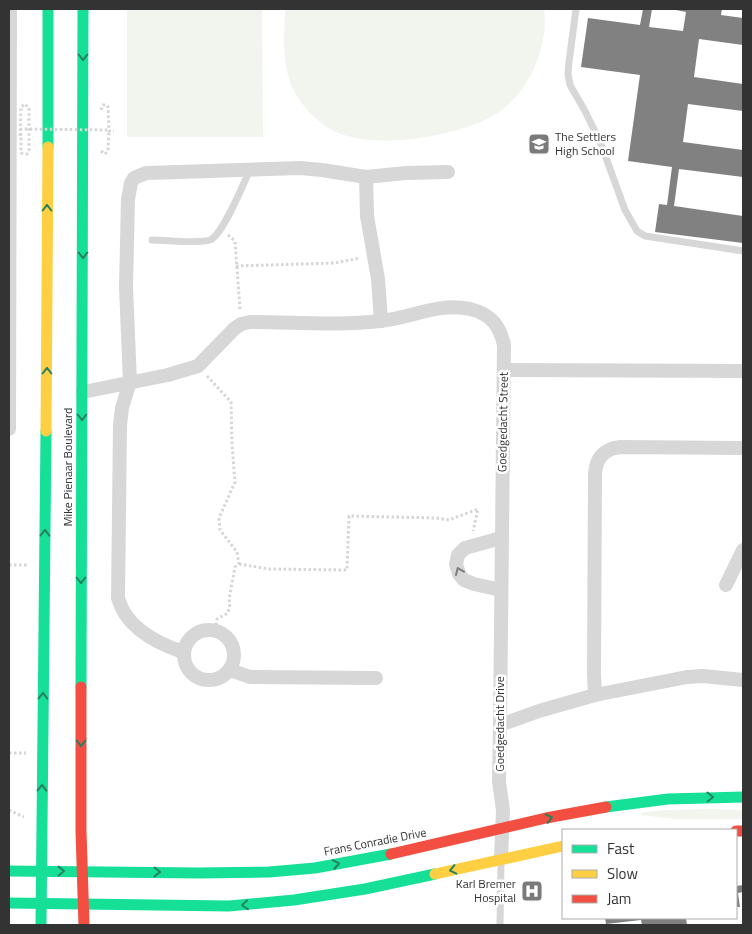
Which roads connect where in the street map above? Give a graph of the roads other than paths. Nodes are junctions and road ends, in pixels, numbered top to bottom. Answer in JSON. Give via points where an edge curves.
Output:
{"nodes":[{"id":1,"x":10,"y":9,"type":"edge"},
{"id":2,"x":48,"y":9,"type":"edge"},
{"id":3,"x":84,"y":9,"type":"edge"},
{"id":4,"x":576,"y":9,"type":"edge"},
{"id":5,"x":250,"y":170,"type":"junction"},
{"id":6,"x":448,"y":172,"type":"dead end"},
{"id":7,"x":366,"y":177,"type":"junction"},
{"id":8,"x":9,"y":190,"type":"edge"},
{"id":9,"x":152,"y":240,"type":"dead end"},
{"id":10,"x":743,"y":251,"type":"edge"},
{"id":11,"x":382,"y":321,"type":"junction"},
{"id":12,"x":504,"y":370,"type":"junction"},
{"id":13,"x":743,"y":371,"type":"edge"},
{"id":14,"x":9,"y":379,"type":"edge"},
{"id":15,"x":130,"y":382,"type":"junction"},
{"id":16,"x":83,"y":392,"type":"junction"},
{"id":17,"x":9,"y":429,"type":"edge"},
{"id":18,"x":743,"y":448,"type":"edge"},
{"id":19,"x":501,"y":538,"type":"junction"},
{"id":20,"x":743,"y":550,"type":"edge"},
{"id":21,"x":726,"y":585,"type":"dead end"},
{"id":22,"x":501,"y":590,"type":"junction"},
{"id":23,"x":183,"y":652,"type":"junction"},
{"id":24,"x":230,"y":670,"type":"junction"},
{"id":25,"x":376,"y":678,"type":"dead end"},
{"id":26,"x":743,"y":680,"type":"edge"},
{"id":27,"x":595,"y":695,"type":"junction"},
{"id":28,"x":500,"y":726,"type":"junction"},
{"id":29,"x":743,"y":797,"type":"edge"},
{"id":30,"x":502,"y":828,"type":"junction"},
{"id":31,"x":562,"y":846,"type":"edge"},
{"id":32,"x":501,"y":858,"type":"junction"},
{"id":33,"x":82,"y":871,"type":"junction"},
{"id":34,"x":9,"y":872,"type":"edge"},
{"id":35,"x":41,"y":872,"type":"junction"},
{"id":36,"x":9,"y":903,"type":"edge"},
{"id":37,"x":42,"y":904,"type":"junction"},
{"id":38,"x":82,"y":904,"type":"junction"},
{"id":39,"x":41,"y":925,"type":"edge"},
{"id":40,"x":84,"y":925,"type":"edge"},
{"id":41,"x":500,"y":925,"type":"edge"}],
"edges":[{"from":1,"to":8,"type":"street"},
{"from":35,"to":2,"type":"main road","name":"Mike Pienaar Boulevard","one_way":true},
{"from":3,"to":16,"type":"main road","name":"Mike Pienaar Boulevard","one_way":true},
{"from":4,"to":10,"type":"lane","via":[[568,74],[570,84],[593,125],[632,223],[645,236]]},
{"from":5,"to":7,"type":"street","via":[[315,169]]},
{"from":5,"to":9,"type":"lane","via":[[221,230],[211,240]]},
{"from":5,"to":15,"type":"street","via":[[146,173],[131,183],[126,287]]},
{"from":6,"to":7,"type":"street"},
{"from":7,"to":11,"type":"street","via":[[367,216]]},
{"from":8,"to":14,"type":"street"},
{"from":11,"to":12,"type":"street","name":"Goedgedacht Street","via":[[448,307],[472,309],[495,322],[500,330]]},
{"from":11,"to":15,"type":"street","via":[[241,324],[198,366]]},
{"from":12,"to":13,"type":"street"},
{"from":12,"to":19,"type":"street","name":"Goedgedacht Street"},
{"from":14,"to":17,"type":"street"},
{"from":15,"to":16,"type":"street"},
{"from":15,"to":23,"type":"street","via":[[120,425],[118,598],[124,613],[147,636]]},
{"from":16,"to":33,"type":"main road","name":"Mike Pienaar Boulevard","one_way":true},
{"from":18,"to":27,"type":"street","via":[[614,448],[598,459],[594,484]]},
{"from":19,"to":22,"type":"street","name":"Goedgedacht Street"},
{"from":22,"to":19,"type":"street","one_way":true,"via":[[469,583],[459,574],[456,564],[460,552],[470,546]]},
{"from":20,"to":21,"type":"street"},
{"from":22,"to":28,"type":"street","name":"Goedgedacht Drive"},
{"from":23,"to":24,"type":"street","via":[[186,667],[198,678],[213,680]]},
{"from":23,"to":24,"type":"street","via":[[185,644],[196,633],[215,630],[231,642],[234,658]]},
{"from":24,"to":25,"type":"street","via":[[250,676]]},
{"from":26,"to":27,"type":"street","via":[[694,676]]},
{"from":27,"to":28,"type":"street"},
{"from":28,"to":30,"type":"street","name":"Goedgedacht Drive"},
{"from":30,"to":29,"type":"main road","name":"Frans Conradie Drive","one_way":true,"via":[[622,804],[670,798]]},
{"from":30,"to":32,"type":"street","name":"Goedgedacht Drive"},
{"from":33,"to":30,"type":"main road","name":"Frans Conradie Drive","one_way":true,"via":[[232,873],[296,870],[390,854]]},
{"from":31,"to":32,"type":"main road"},
{"from":32,"to":38,"type":"main road","one_way":true,"via":[[365,889],[294,900],[229,906]]},
{"from":32,"to":41,"type":"lane"},
{"from":35,"to":33,"type":"main road","name":"Frans Conradie Drive","one_way":true},
{"from":33,"to":38,"type":"main road","name":"Mike Pienaar Boulevard"},
{"from":34,"to":35,"type":"main road","name":"Frans Conradie Drive"},
{"from":35,"to":37,"type":"main road","name":"Mike Pienaar Boulevard"},
{"from":36,"to":37,"type":"main road"},
{"from":37,"to":38,"type":"main road"},
{"from":37,"to":39,"type":"main road","name":"Mike Pienaar Boulevard"},
{"from":38,"to":40,"type":"main road","name":"Mike Pienaar Boulevard"}]}
